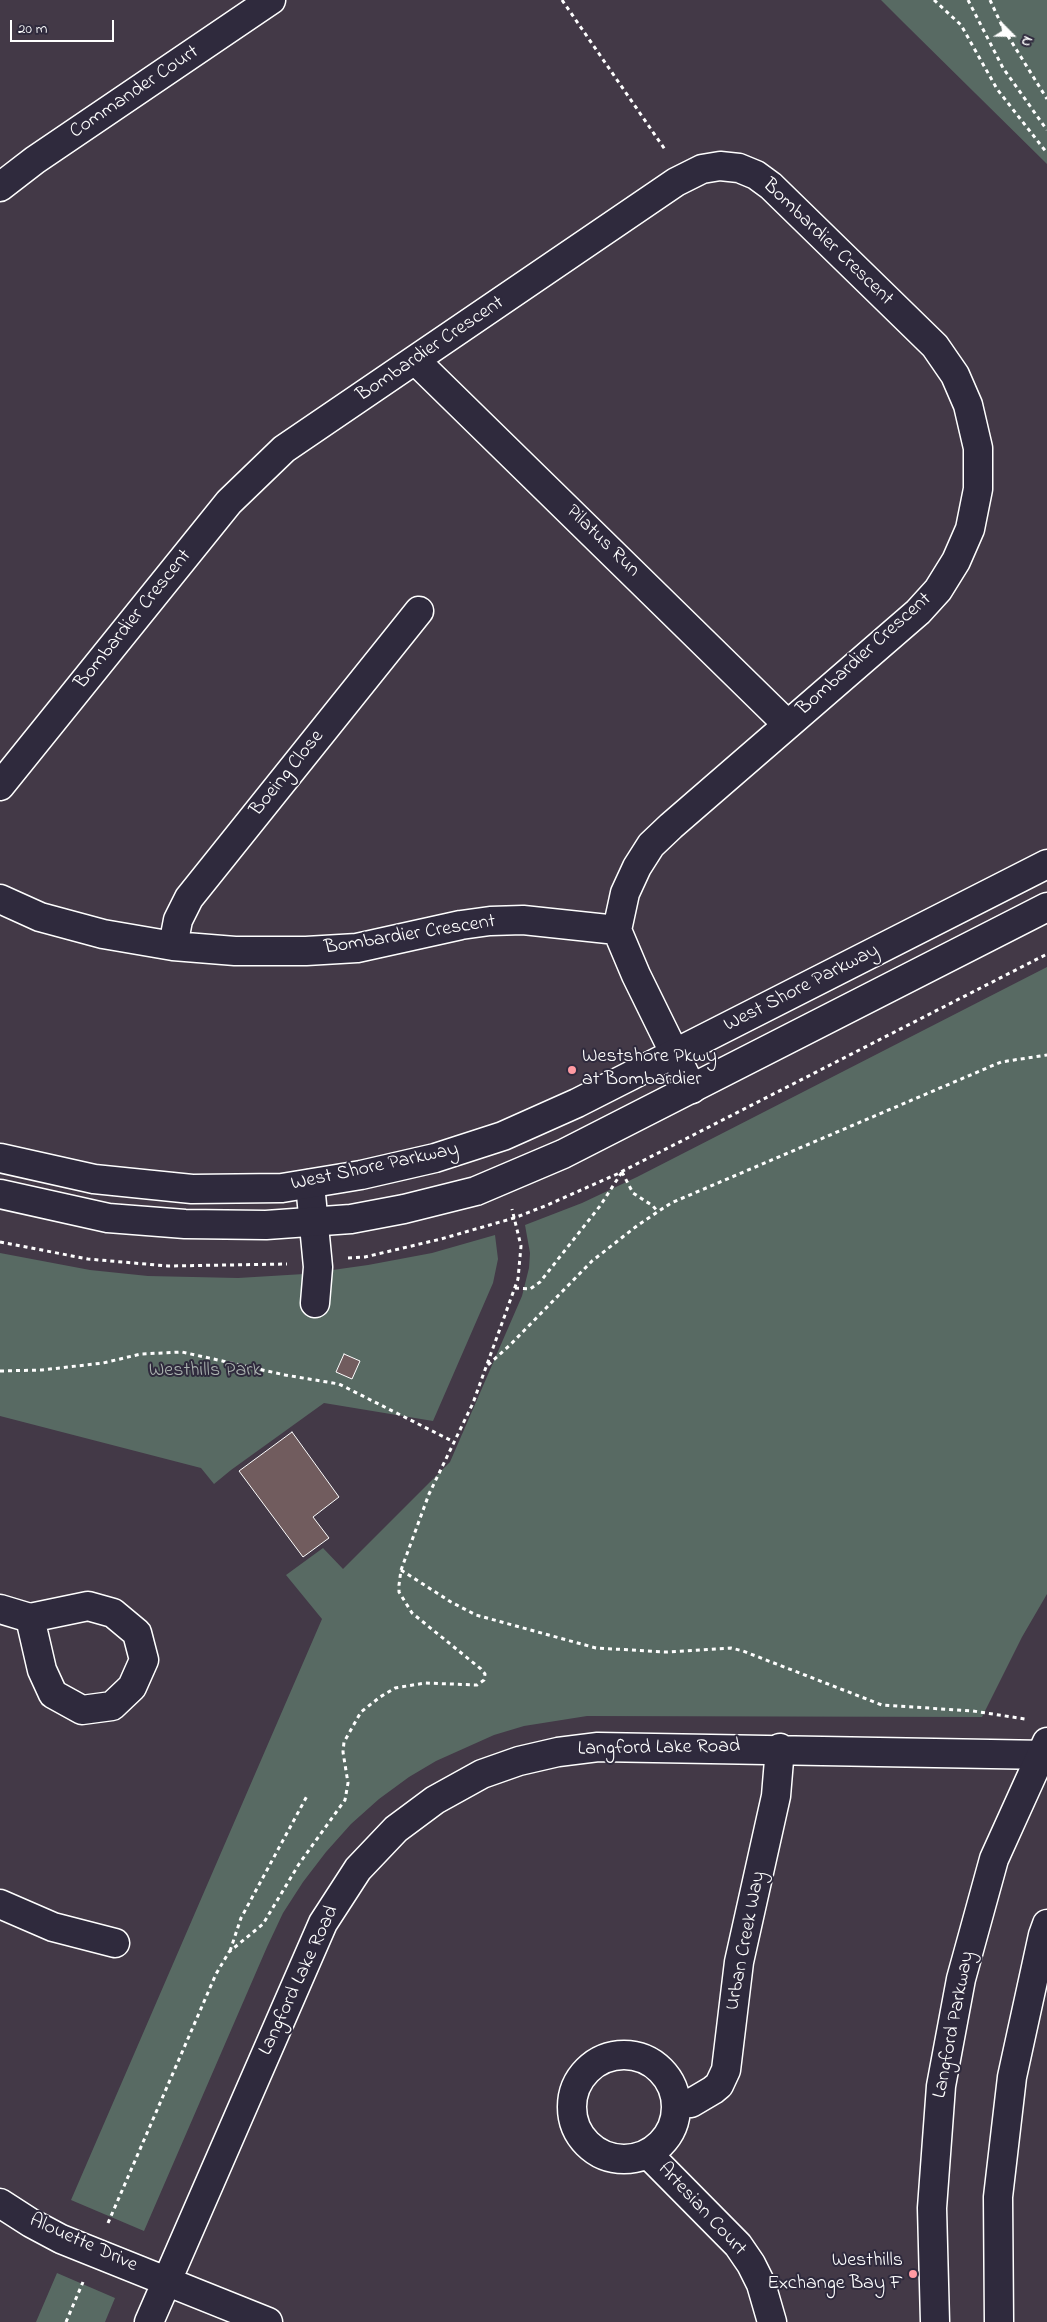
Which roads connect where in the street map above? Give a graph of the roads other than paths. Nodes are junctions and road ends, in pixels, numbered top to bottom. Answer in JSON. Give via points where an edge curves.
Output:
{"nodes":[{"id":1,"x":271,"y":0,"type":"edge"},
{"id":2,"x":0,"y":187,"type":"edge"},
{"id":3,"x":416,"y":361,"type":"junction"},
{"id":4,"x":419,"y":611,"type":"dead end"},
{"id":5,"x":787,"y":724,"type":"junction"},
{"id":6,"x":0,"y":786,"type":"edge"},
{"id":7,"x":1047,"y":864,"type":"edge"},
{"id":8,"x":0,"y":899,"type":"edge"},
{"id":9,"x":1047,"y":907,"type":"edge"},
{"id":10,"x":617,"y":930,"type":"junction"},
{"id":11,"x":173,"y":946,"type":"junction"},
{"id":12,"x":674,"y":1054,"type":"junction"},
{"id":13,"x":692,"y":1089,"type":"junction"},
{"id":14,"x":0,"y":1158,"type":"edge"},
{"id":15,"x":310,"y":1184,"type":"junction"},
{"id":16,"x":0,"y":1194,"type":"edge"},
{"id":17,"x":313,"y":1222,"type":"junction"},
{"id":18,"x":315,"y":1303,"type":"dead end"},
{"id":19,"x":0,"y":1609,"type":"edge"},
{"id":20,"x":30,"y":1618,"type":"dead end"},
{"id":21,"x":780,"y":1748,"type":"junction"},
{"id":22,"x":1045,"y":1750,"type":"edge"},
{"id":23,"x":0,"y":1904,"type":"edge"},
{"id":24,"x":1047,"y":1924,"type":"edge"},
{"id":25,"x":115,"y":1943,"type":"dead end"},
{"id":26,"x":676,"y":2104,"type":"junction"},
{"id":27,"x":649,"y":2154,"type":"junction"},
{"id":28,"x":0,"y":2203,"type":"edge"},
{"id":29,"x":168,"y":2281,"type":"junction"},
{"id":30,"x":150,"y":2322,"type":"edge"},
{"id":31,"x":268,"y":2322,"type":"edge"},
{"id":32,"x":772,"y":2322,"type":"edge"},
{"id":33,"x":935,"y":2322,"type":"edge"},
{"id":34,"x":999,"y":2322,"type":"edge"}],
"edges":[{"from":1,"to":2,"type":"street","name":"Commander Court"},
{"from":3,"to":5,"type":"street","name":"Pilatus Run"},
{"from":3,"to":5,"type":"street","name":"Bombardier Crescent","via":[[676,182],[702,169],[720,166],[739,168],[771,186],[928,339],[955,375],[968,405],[978,448],[978,489],[970,529],[952,568],[918,612]]},
{"from":3,"to":6,"type":"street","name":"Bombardier Crescent","via":[[284,449],[229,502]]},
{"from":4,"to":11,"type":"street","name":"Boeing Close","via":[[189,898],[178,920]]},
{"from":5,"to":10,"type":"street","name":"Bombardier Crescent","via":[[651,845],[636,867],[625,893]]},
{"from":7,"to":12,"type":"street","name":"West Shore Parkway"},
{"from":8,"to":11,"type":"street","name":"Bombardier Crescent","via":[[40,917],[103,934]]},
{"from":9,"to":13,"type":"street","name":"West Shore Parkway"},
{"from":10,"to":11,"type":"street","name":"Bombardier Crescent","via":[[523,920],[490,921],[357,948],[235,951]]},
{"from":10,"to":12,"type":"street"},
{"from":12,"to":13,"type":"street"},
{"from":12,"to":15,"type":"street","name":"West Shore Parkway","via":[[503,1136],[435,1158]]},
{"from":13,"to":17,"type":"street","name":"West Shore Parkway","via":[[563,1154],[476,1190],[404,1209],[352,1219]]},
{"from":14,"to":15,"type":"street","name":"West Shore Parkway","via":[[94,1179],[192,1190],[282,1188]]},
{"from":15,"to":17,"type":"street"},
{"from":16,"to":17,"type":"street","name":"West Shore Parkway","via":[[118,1218],[212,1224]]},
{"from":17,"to":18,"type":"street","via":[[318,1267]]},
{"from":19,"to":20,"type":"street"},
{"from":21,"to":22,"type":"street","name":"Langford Lake Road"},
{"from":21,"to":26,"type":"street","name":"Urban Creek Way","via":[[776,1796],[739,1962],[726,2070],[719,2085],[712,2090],[691,2104]]},
{"from":21,"to":29,"type":"street","name":"Langford Lake Road","via":[[598,1747],[558,1752],[482,1774],[436,1800],[396,1830],[358,1870],[323,1923]]},
{"from":22,"to":33,"type":"street","name":"Langford Parkway","via":[[994,1860],[961,1979],[943,2076],[932,2208]]},
{"from":23,"to":25,"type":"street","via":[[53,1927]]},
{"from":24,"to":34,"type":"street","via":[[1012,2077],[998,2197]]},
{"from":26,"to":27,"type":"street","name":"Artesian Court","via":[[674,2122],[666,2138]]},
{"from":26,"to":27,"type":"street","name":"Artesian Court","via":[[671,2084],[663,2072],[640,2056],[619,2054],[599,2060],[582,2074],[573,2093],[572,2114],[579,2134],[593,2149],[613,2158]]},
{"from":27,"to":32,"type":"street","name":"Artesian Court","via":[[738,2245],[761,2284]]},
{"from":28,"to":29,"type":"street","name":"Alouette Drive","via":[[31,2223],[95,2253]]},
{"from":29,"to":30,"type":"street","name":"Langford Lake Road"},
{"from":29,"to":31,"type":"street","name":"Alouette Drive"}]}
